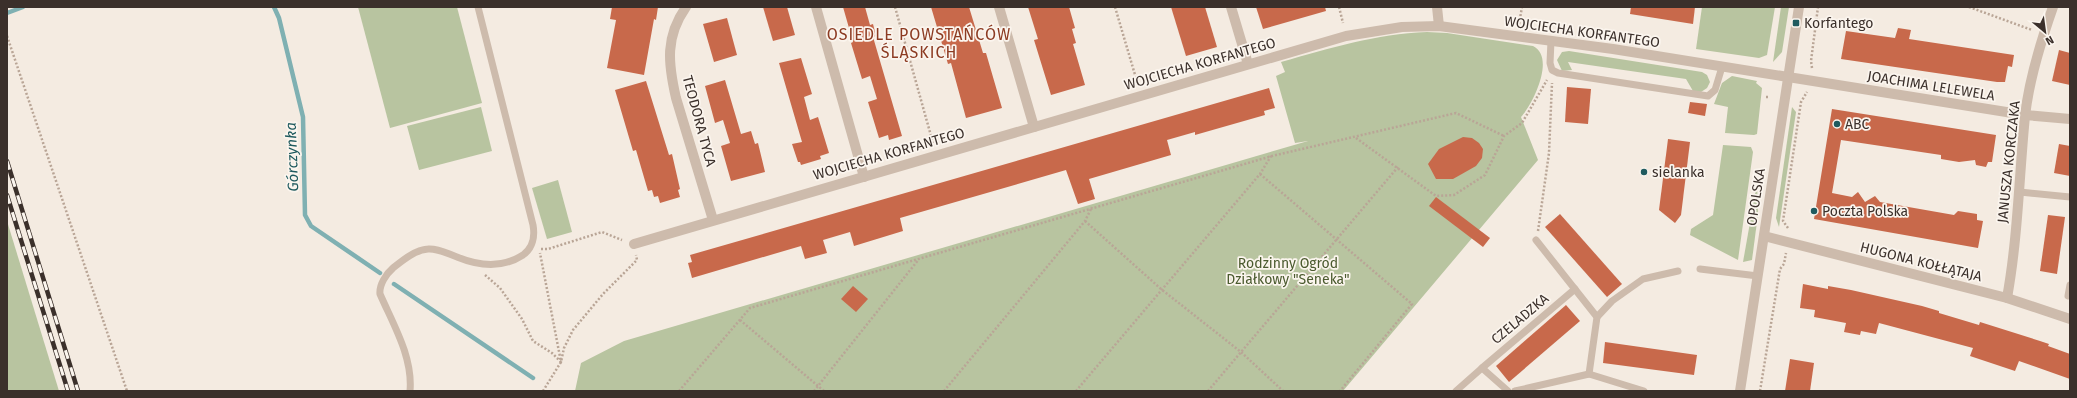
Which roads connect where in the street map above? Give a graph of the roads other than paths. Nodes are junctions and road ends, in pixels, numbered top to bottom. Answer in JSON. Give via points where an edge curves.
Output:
{"nodes":[{"id":1,"x":478,"y":7,"type":"edge"},
{"id":2,"x":686,"y":7,"type":"edge"},
{"id":3,"x":816,"y":7,"type":"edge"},
{"id":4,"x":999,"y":7,"type":"edge"},
{"id":5,"x":1230,"y":7,"type":"edge"},
{"id":6,"x":1437,"y":7,"type":"edge"},
{"id":7,"x":1799,"y":7,"type":"edge"},
{"id":8,"x":2052,"y":7,"type":"edge"},
{"id":9,"x":1439,"y":26,"type":"junction"},
{"id":10,"x":1552,"y":41,"type":"junction"},
{"id":11,"x":1248,"y":64,"type":"junction"},
{"id":12,"x":1722,"y":67,"type":"junction"},
{"id":13,"x":1788,"y":77,"type":"junction"},
{"id":14,"x":2025,"y":115,"type":"junction"},
{"id":15,"x":2070,"y":119,"type":"edge"},
{"id":16,"x":1034,"y":127,"type":"junction"},
{"id":17,"x":864,"y":177,"type":"junction"},
{"id":18,"x":2020,"y":192,"type":"junction"},
{"id":19,"x":2070,"y":197,"type":"edge"},
{"id":20,"x":712,"y":220,"type":"junction"},
{"id":21,"x":1764,"y":236,"type":"junction"},
{"id":22,"x":1536,"y":240,"type":"road end"},
{"id":23,"x":634,"y":244,"type":"road end"},
{"id":24,"x":1700,"y":269,"type":"dead end"},
{"id":25,"x":1678,"y":272,"type":"dead end"},
{"id":26,"x":1758,"y":276,"type":"junction"},
{"id":27,"x":2070,"y":285,"type":"edge"},
{"id":28,"x":1575,"y":289,"type":"junction"},
{"id":29,"x":2068,"y":296,"type":"dead end"},
{"id":30,"x":2007,"y":298,"type":"junction"},
{"id":31,"x":1597,"y":317,"type":"junction"},
{"id":32,"x":2070,"y":319,"type":"edge"},
{"id":33,"x":1482,"y":368,"type":"junction"},
{"id":34,"x":1589,"y":374,"type":"junction"},
{"id":35,"x":410,"y":391,"type":"edge"},
{"id":36,"x":1456,"y":391,"type":"edge"},
{"id":37,"x":1508,"y":391,"type":"edge"},
{"id":38,"x":1515,"y":391,"type":"edge"},
{"id":39,"x":1644,"y":391,"type":"edge"},
{"id":40,"x":1740,"y":391,"type":"edge"}],
"edges":[{"from":1,"to":35,"type":"lane","via":[[535,232],[531,246],[525,254],[505,263],[472,262],[426,249],[409,256],[391,270],[379,289],[406,356],[411,380]]},
{"from":2,"to":20,"type":"street","name":"TEODORA TYCA","via":[[672,33],[669,56],[671,78]]},
{"from":3,"to":17,"type":"street"},
{"from":4,"to":16,"type":"street"},
{"from":5,"to":11,"type":"street"},
{"from":6,"to":9,"type":"street"},
{"from":7,"to":13,"type":"street","name":"OPOLSKA"},
{"from":8,"to":14,"type":"street","name":"JANUSZA KORCZAKA"},
{"from":9,"to":10,"type":"street","name":"WOJCIECHA KORFANTEGO"},
{"from":9,"to":11,"type":"street","name":"WOJCIECHA KORFANTEGO","via":[[1402,26],[1346,36]]},
{"from":10,"to":12,"type":"street","name":"WOJCIECHA KORFANTEGO"},
{"from":10,"to":12,"type":"lane","via":[[1550,63],[1552,70],[1558,74],[1708,96],[1715,90]]},
{"from":11,"to":16,"type":"street","name":"WOJCIECHA KORFANTEGO"},
{"from":12,"to":13,"type":"street","name":"WOJCIECHA KORFANTEGO"},
{"from":13,"to":14,"type":"street","name":"JOACHIMA LELEWELA"},
{"from":13,"to":21,"type":"street","name":"OPOLSKA"},
{"from":14,"to":15,"type":"street","name":"JOACHIMA LELEWELA"},
{"from":14,"to":18,"type":"street","name":"JANUSZA KORCZAKA"},
{"from":16,"to":17,"type":"street","name":"WOJCIECHA KORFANTEGO"},
{"from":17,"to":20,"type":"street","name":"WOJCIECHA KORFANTEGO"},
{"from":18,"to":19,"type":"lane"},
{"from":18,"to":30,"type":"street","name":"JANUSZA KORCZAKA"},
{"from":20,"to":23,"type":"street","name":"WOJCIECHA KORFANTEGO"},
{"from":21,"to":26,"type":"street","name":"OPOLSKA"},
{"from":21,"to":30,"type":"street","name":"HUGONA KOŁŁĄTAJA"},
{"from":22,"to":28,"type":"lane"},
{"from":24,"to":26,"type":"lane"},
{"from":25,"to":31,"type":"lane","via":[[1644,279],[1612,300]]},
{"from":26,"to":40,"type":"street","name":"OPOLSKA"},
{"from":27,"to":29,"type":"lane"},
{"from":28,"to":31,"type":"lane"},
{"from":28,"to":33,"type":"lane","name":"CZELADZKA"},
{"from":30,"to":32,"type":"street","name":"HUGONA KOŁŁĄTAJA"},
{"from":31,"to":34,"type":"lane"},
{"from":33,"to":36,"type":"lane","name":"CZELADZKA"},
{"from":33,"to":37,"type":"lane"},
{"from":34,"to":38,"type":"lane"},
{"from":34,"to":39,"type":"lane"}]}
